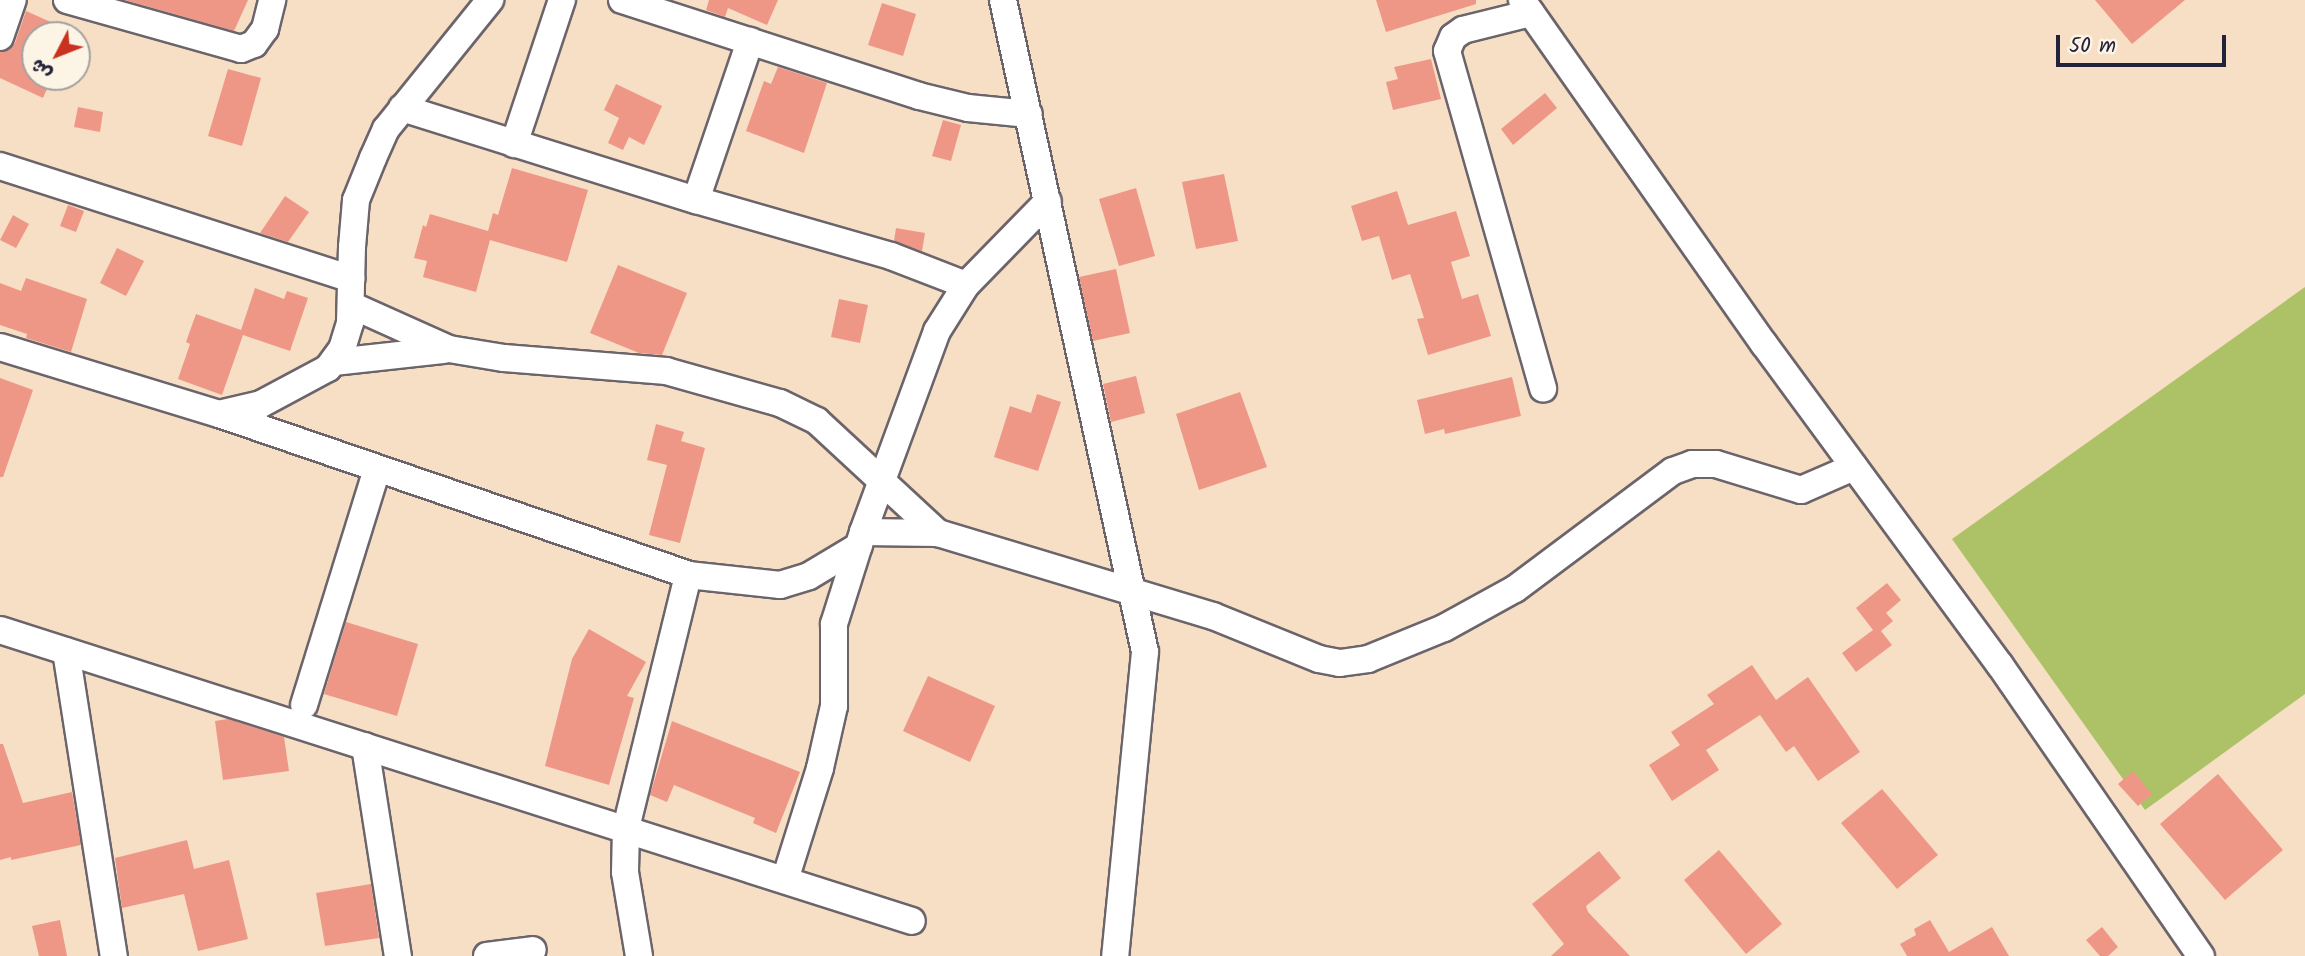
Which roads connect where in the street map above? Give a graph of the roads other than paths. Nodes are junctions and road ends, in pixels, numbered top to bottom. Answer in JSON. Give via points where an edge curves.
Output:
{"nodes":[{"id":1,"x":13,"y":0,"type":"edge"},
{"id":2,"x":67,"y":0,"type":"edge"},
{"id":3,"x":272,"y":0,"type":"edge"},
{"id":4,"x":491,"y":0,"type":"edge"},
{"id":5,"x":562,"y":0,"type":"edge"},
{"id":6,"x":622,"y":0,"type":"edge"},
{"id":7,"x":1003,"y":0,"type":"edge"},
{"id":8,"x":1526,"y":6,"type":"edge"},
{"id":9,"x":0,"y":37,"type":"edge"},
{"id":10,"x":750,"y":41,"type":"junction"},
{"id":11,"x":402,"y":108,"type":"junction"},
{"id":12,"x":1029,"y":114,"type":"junction"},
{"id":13,"x":514,"y":144,"type":"junction"},
{"id":14,"x":0,"y":166,"type":"edge"},
{"id":15,"x":696,"y":200,"type":"junction"},
{"id":16,"x":1048,"y":201,"type":"junction"},
{"id":17,"x":966,"y":285,"type":"junction"},
{"id":18,"x":351,"y":292,"type":"junction"},
{"id":19,"x":0,"y":347,"type":"edge"},
{"id":20,"x":449,"y":349,"type":"junction"},
{"id":21,"x":335,"y":362,"type":"junction"},
{"id":22,"x":1543,"y":389,"type":"dead end"},
{"id":23,"x":219,"y":414,"type":"junction"},
{"id":24,"x":1854,"y":467,"type":"junction"},
{"id":25,"x":377,"y":469,"type":"junction"},
{"id":26,"x":883,"y":479,"type":"junction"},
{"id":27,"x":938,"y":533,"type":"junction"},
{"id":28,"x":861,"y":539,"type":"junction"},
{"id":29,"x":688,"y":575,"type":"junction"},
{"id":30,"x":1133,"y":592,"type":"junction"},
{"id":31,"x":0,"y":630,"type":"edge"},
{"id":32,"x":66,"y":651,"type":"junction"},
{"id":33,"x":304,"y":705,"type":"dead end"},
{"id":34,"x":365,"y":746,"type":"junction"},
{"id":35,"x":626,"y":828,"type":"junction"},
{"id":36,"x":785,"y":880,"type":"junction"},
{"id":37,"x":912,"y":921,"type":"dead end"},
{"id":38,"x":533,"y":950,"type":"dead end"},
{"id":39,"x":114,"y":956,"type":"edge"},
{"id":40,"x":398,"y":956,"type":"edge"},
{"id":41,"x":486,"y":956,"type":"edge"},
{"id":42,"x":639,"y":956,"type":"edge"},
{"id":43,"x":1115,"y":956,"type":"edge"},
{"id":44,"x":2201,"y":956,"type":"edge"}],
"edges":[{"from":1,"to":9,"type":"street"},
{"from":2,"to":3,"type":"street","via":[[242,49],[254,44],[265,29]]},
{"from":4,"to":11,"type":"street"},
{"from":5,"to":13,"type":"street"},
{"from":6,"to":10,"type":"street"},
{"from":7,"to":12,"type":"street"},
{"from":8,"to":22,"type":"street","via":[[1462,30],[1452,37],[1447,51]]},
{"from":8,"to":24,"type":"street"},
{"from":10,"to":12,"type":"street","via":[[919,96],[968,108]]},
{"from":10,"to":15,"type":"street"},
{"from":11,"to":13,"type":"street"},
{"from":11,"to":18,"type":"street","via":[[386,129],[356,201]]},
{"from":12,"to":16,"type":"street"},
{"from":13,"to":15,"type":"street"},
{"from":14,"to":18,"type":"street"},
{"from":15,"to":17,"type":"street","via":[[891,256]]},
{"from":16,"to":17,"type":"street"},
{"from":16,"to":30,"type":"street"},
{"from":17,"to":26,"type":"street","via":[[937,331]]},
{"from":18,"to":20,"type":"street"},
{"from":18,"to":21,"type":"street","via":[[351,323]]},
{"from":19,"to":23,"type":"street"},
{"from":20,"to":21,"type":"street"},
{"from":20,"to":26,"type":"street","via":[[666,371],[711,381],[817,421]]},
{"from":21,"to":23,"type":"street","via":[[261,404]]},
{"from":23,"to":25,"type":"street"},
{"from":24,"to":30,"type":"street","via":[[1801,490],[1716,464],[1692,464],[1673,471],[1515,589],[1444,628],[1368,659],[1340,663],[1319,659],[1213,616]]},
{"from":24,"to":44,"type":"street","via":[[2000,665]]},
{"from":25,"to":29,"type":"street"},
{"from":25,"to":33,"type":"street"},
{"from":26,"to":27,"type":"street"},
{"from":26,"to":28,"type":"street"},
{"from":27,"to":28,"type":"street"},
{"from":27,"to":30,"type":"street"},
{"from":28,"to":29,"type":"street","via":[[809,576],[780,585]]},
{"from":28,"to":36,"type":"street","via":[[834,624],[834,706]]},
{"from":29,"to":35,"type":"street"},
{"from":30,"to":43,"type":"street","via":[[1145,652]]},
{"from":31,"to":32,"type":"street"},
{"from":32,"to":34,"type":"street"},
{"from":32,"to":39,"type":"street"},
{"from":34,"to":35,"type":"street"},
{"from":34,"to":40,"type":"street"},
{"from":35,"to":36,"type":"street"},
{"from":35,"to":42,"type":"street","via":[[625,872]]},
{"from":36,"to":37,"type":"street"},
{"from":38,"to":41,"type":"street"}]}
